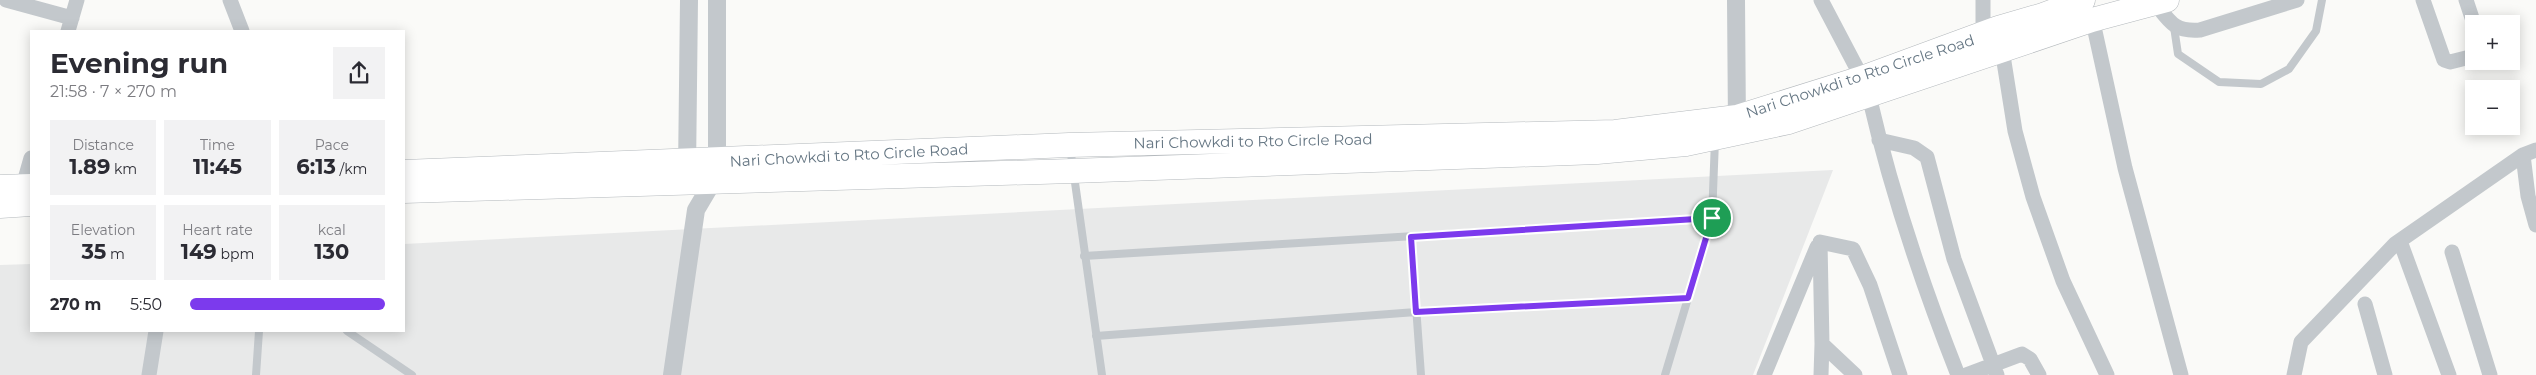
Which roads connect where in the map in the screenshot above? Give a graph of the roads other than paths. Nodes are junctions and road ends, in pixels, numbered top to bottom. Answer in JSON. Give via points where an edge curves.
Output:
{"nodes":[{"id":1,"x":6,"y":0,"type":"edge"},
{"id":2,"x":77,"y":0,"type":"edge"},
{"id":3,"x":230,"y":0,"type":"edge"},
{"id":4,"x":690,"y":0,"type":"edge"},
{"id":5,"x":717,"y":0,"type":"edge"},
{"id":6,"x":1736,"y":0,"type":"edge"},
{"id":7,"x":1822,"y":0,"type":"edge"},
{"id":8,"x":1983,"y":0,"type":"edge"},
{"id":9,"x":2297,"y":0,"type":"edge"},
{"id":10,"x":2322,"y":0,"type":"edge"},
{"id":11,"x":2423,"y":0,"type":"edge"},
{"id":12,"x":2466,"y":0,"type":"edge"},
{"id":13,"x":2161,"y":2,"type":"edge"},
{"id":14,"x":2088,"y":7,"type":"edge"},
{"id":15,"x":2471,"y":15,"type":"edge"},
{"id":16,"x":70,"y":25,"type":"edge"},
{"id":17,"x":2174,"y":27,"type":"junction"},
{"id":18,"x":242,"y":30,"type":"edge"},
{"id":19,"x":1990,"y":31,"type":"junction"},
{"id":20,"x":2003,"y":51,"type":"junction"},
{"id":21,"x":2465,"y":58,"type":"edge"},
{"id":22,"x":1865,"y":87,"type":"junction"},
{"id":23,"x":1725,"y":128,"type":"junction"},
{"id":24,"x":1879,"y":140,"type":"junction"},
{"id":25,"x":1069,"y":145,"type":"junction"},
{"id":26,"x":2530,"y":153,"type":"edge"},
{"id":27,"x":405,"y":172,"type":"edge"},
{"id":28,"x":715,"y":172,"type":"junction"},
{"id":29,"x":1072,"y":172,"type":"junction"},
{"id":30,"x":687,"y":173,"type":"junction"},
{"id":31,"x":30,"y":175,"type":"edge"},
{"id":32,"x":0,"y":187,"type":"edge"},
{"id":33,"x":405,"y":191,"type":"edge"},
{"id":34,"x":29,"y":192,"type":"edge"},
{"id":35,"x":0,"y":206,"type":"edge"},
{"id":36,"x":696,"y":210,"type":"junction"},
{"id":37,"x":1712,"y":218,"type":"junction"},
{"id":38,"x":2536,"y":225,"type":"edge"},
{"id":39,"x":1411,"y":237,"type":"junction"},
{"id":40,"x":2400,"y":241,"type":"junction"},
{"id":41,"x":1820,"y":242,"type":"junction"},
{"id":42,"x":2452,"y":252,"type":"dead end"},
{"id":43,"x":1084,"y":256,"type":"junction"},
{"id":44,"x":1688,"y":298,"type":"junction"},
{"id":45,"x":2365,"y":304,"type":"dead end"},
{"id":46,"x":1416,"y":312,"type":"junction"},
{"id":47,"x":156,"y":332,"type":"edge"},
{"id":48,"x":259,"y":332,"type":"edge"},
{"id":49,"x":348,"y":332,"type":"edge"},
{"id":50,"x":1096,"y":336,"type":"junction"},
{"id":51,"x":1822,"y":344,"type":"junction"},
{"id":52,"x":1995,"y":370,"type":"edge"},
{"id":53,"x":1768,"y":371,"type":"edge"},
{"id":54,"x":149,"y":375,"type":"edge"},
{"id":55,"x":256,"y":375,"type":"edge"},
{"id":56,"x":412,"y":375,"type":"edge"},
{"id":57,"x":672,"y":375,"type":"edge"},
{"id":58,"x":1102,"y":375,"type":"edge"},
{"id":59,"x":1421,"y":375,"type":"edge"},
{"id":60,"x":1665,"y":375,"type":"edge"},
{"id":61,"x":1821,"y":375,"type":"edge"},
{"id":62,"x":1855,"y":375,"type":"edge"},
{"id":63,"x":1900,"y":375,"type":"edge"},
{"id":64,"x":1958,"y":375,"type":"edge"},
{"id":65,"x":1966,"y":375,"type":"edge"},
{"id":66,"x":2039,"y":375,"type":"edge"},
{"id":67,"x":2107,"y":375,"type":"edge"},
{"id":68,"x":2181,"y":375,"type":"edge"},
{"id":69,"x":2294,"y":375,"type":"edge"},
{"id":70,"x":2385,"y":375,"type":"edge"},
{"id":71,"x":2449,"y":375,"type":"edge"},
{"id":72,"x":2490,"y":375,"type":"edge"}],
"edges":[{"from":1,"to":16,"type":"street"},
{"from":2,"to":16,"type":"street"},
{"from":3,"to":18,"type":"street"},
{"from":4,"to":30,"type":"street"},
{"from":5,"to":28,"type":"street"},
{"from":6,"to":23,"type":"street"},
{"from":7,"to":22,"type":"street"},
{"from":8,"to":19,"type":"street"},
{"from":9,"to":17,"type":"street","via":[[2200,30],[2186,32]]},
{"from":10,"to":17,"type":"lane","via":[[2316,31],[2295,62],[2289,69],[2261,84],[2219,82],[2178,54]]},
{"from":11,"to":21,"type":"street","via":[[2444,60]]},
{"from":12,"to":15,"type":"street"},
{"from":13,"to":14,"type":"highway"},
{"from":13,"to":17,"type":"street"},
{"from":14,"to":19,"type":"highway","name":"Nari Chowkdi to Rto Circle Road","via":[[2043,15]]},
{"from":14,"to":20,"type":"highway"},
{"from":14,"to":68,"type":"street","via":[[2125,168]]},
{"from":19,"to":20,"type":"street"},
{"from":19,"to":22,"type":"highway","name":"Nari Chowkdi to Rto Circle Road"},
{"from":20,"to":22,"type":"highway"},
{"from":20,"to":67,"type":"street","via":[[2015,131],[2033,197],[2063,281]]},
{"from":22,"to":23,"type":"highway","name":"Nari Chowkdi to Rto Circle Road"},
{"from":22,"to":24,"type":"street"},
{"from":23,"to":25,"type":"highway","name":"Nari Chowkdi to Rto Circle Road"},
{"from":23,"to":29,"type":"highway","via":[[1597,152]]},
{"from":23,"to":37,"type":"lane"},
{"from":24,"to":52,"type":"street","via":[[1914,148],[1927,157],[1951,250]]},
{"from":24,"to":64,"type":"street","via":[[1930,303]]},
{"from":25,"to":28,"type":"highway","name":"Nari Chowkdi to Rto Circle Road"},
{"from":25,"to":29,"type":"lane"},
{"from":26,"to":38,"type":"street","via":[[2528,196]]},
{"from":26,"to":40,"type":"street"},
{"from":27,"to":30,"type":"highway","name":"Nari Chowkdi to Rto Circle Road"},
{"from":28,"to":29,"type":"highway"},
{"from":28,"to":30,"type":"highway","name":"Nari Chowkdi to Rto Circle Road"},
{"from":28,"to":36,"type":"street"},
{"from":29,"to":43,"type":"lane"},
{"from":30,"to":33,"type":"highway"},
{"from":30,"to":36,"type":"street"},
{"from":31,"to":34,"type":"street"},
{"from":32,"to":34,"type":"highway"},
{"from":34,"to":35,"type":"highway"},
{"from":36,"to":57,"type":"street"},
{"from":37,"to":39,"type":"lane"},
{"from":37,"to":44,"type":"lane"},
{"from":39,"to":43,"type":"lane"},
{"from":39,"to":46,"type":"lane"},
{"from":40,"to":69,"type":"street","via":[[2301,342]]},
{"from":40,"to":71,"type":"street"},
{"from":41,"to":51,"type":"street"},
{"from":41,"to":53,"type":"street"},
{"from":41,"to":63,"type":"street","via":[[1853,249],[1870,285]]},
{"from":42,"to":72,"type":"street"},
{"from":43,"to":50,"type":"lane"},
{"from":44,"to":46,"type":"lane"},
{"from":44,"to":60,"type":"lane"},
{"from":45,"to":70,"type":"street"},
{"from":46,"to":50,"type":"lane"},
{"from":46,"to":59,"type":"lane"},
{"from":47,"to":54,"type":"street"},
{"from":48,"to":55,"type":"lane"},
{"from":49,"to":56,"type":"lane"},
{"from":50,"to":58,"type":"lane"},
{"from":51,"to":61,"type":"street"},
{"from":51,"to":62,"type":"street"},
{"from":52,"to":65,"type":"street"},
{"from":52,"to":66,"type":"street","via":[[2022,354],[2030,359]]}]}
